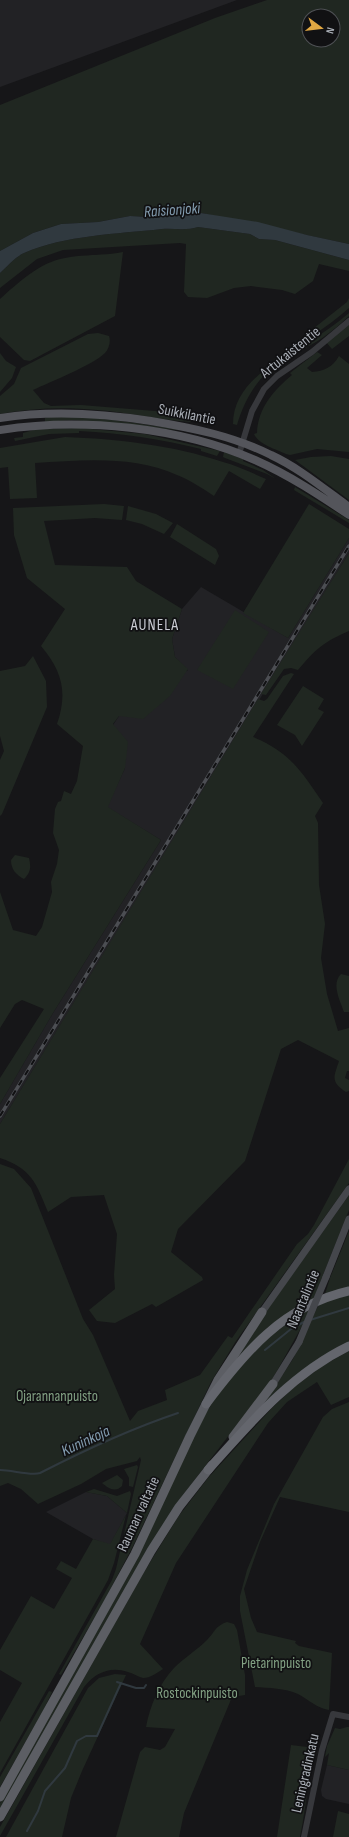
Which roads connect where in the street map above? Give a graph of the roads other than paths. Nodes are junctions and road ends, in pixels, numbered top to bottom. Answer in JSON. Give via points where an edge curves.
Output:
{"nodes":[{"id":1,"x":349,"y":321,"type":"edge"},
{"id":2,"x":0,"y":418,"type":"edge"},
{"id":3,"x":0,"y":430,"type":"edge"},
{"id":4,"x":242,"y":442,"type":"junction"},
{"id":5,"x":239,"y":454,"type":"junction"},
{"id":6,"x":349,"y":506,"type":"edge"},
{"id":7,"x":349,"y":515,"type":"edge"},
{"id":8,"x":349,"y":1189,"type":"edge"},
{"id":9,"x":349,"y":1220,"type":"edge"},
{"id":10,"x":349,"y":1291,"type":"edge"},
{"id":11,"x":262,"y":1312,"type":"joint"},
{"id":12,"x":349,"y":1346,"type":"edge"},
{"id":13,"x":273,"y":1384,"type":"joint"},
{"id":14,"x":206,"y":1404,"type":"junction"},
{"id":15,"x":208,"y":1470,"type":"junction"},
{"id":16,"x":349,"y":1716,"type":"edge"},
{"id":17,"x":0,"y":1797,"type":"edge"},
{"id":18,"x":0,"y":1817,"type":"edge"},
{"id":19,"x":304,"y":1837,"type":"edge"}],
"edges":[{"from":1,"to":4,"type":"street","name":"Artukaistentie","via":[[269,384],[252,411]]},
{"from":2,"to":4,"type":"main road","name":"Suikkilantie","via":[[56,413],[106,415],[203,430]]},
{"from":3,"to":5,"type":"main road","name":"Suikkilantie","via":[[57,424],[113,427],[177,436]]},
{"from":4,"to":5,"type":"street","name":"Artukaistentie"},
{"from":4,"to":6,"type":"main road","name":"Suikkilantie","via":[[294,468]]},
{"from":5,"to":7,"type":"main road","name":"Suikkilantie","via":[[296,481]]},
{"from":8,"to":11,"type":"main road","name":"Naantalintie"},
{"from":9,"to":13,"type":"main road","name":"Naantalintie","bridge":true,"via":[[299,1342]]},
{"from":10,"to":14,"type":"highway","name":"Rauman valtatie","via":[[308,1305],[264,1335],[238,1361]]},
{"from":11,"to":14,"type":"highway","via":[[231,1359]]},
{"from":12,"to":15,"type":"highway","name":"Rauman valtatie","via":[[311,1368],[285,1389]]},
{"from":13,"to":15,"type":"highway"},
{"from":14,"to":17,"type":"highway","name":"Rauman valtatie","via":[[132,1559]]},
{"from":15,"to":18,"type":"highway","name":"Rauman valtatie","via":[[151,1551]]},
{"from":16,"to":19,"type":"street","name":"Leningradinkatu","via":[[333,1714],[322,1750]]}]}
